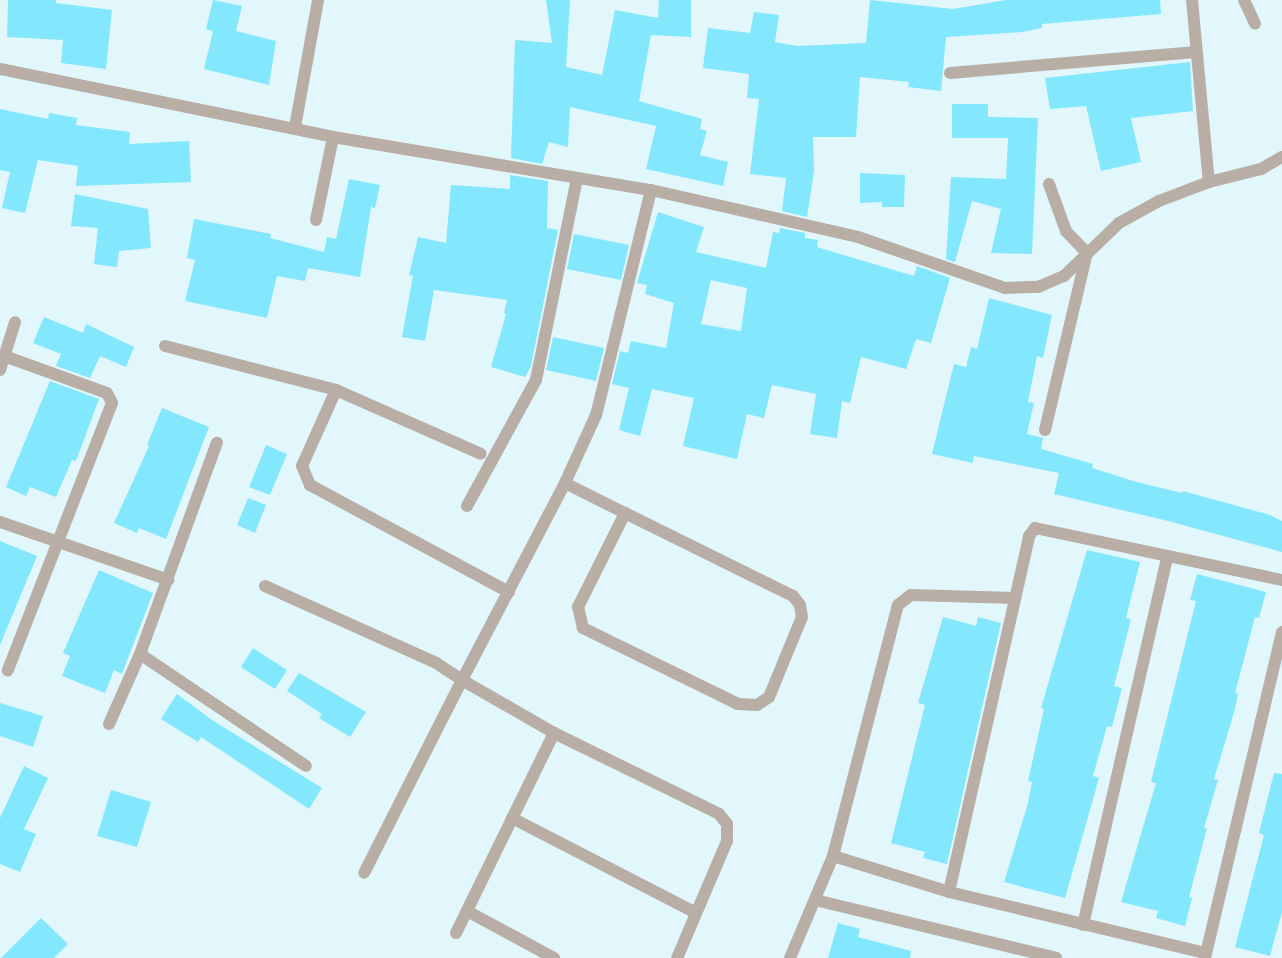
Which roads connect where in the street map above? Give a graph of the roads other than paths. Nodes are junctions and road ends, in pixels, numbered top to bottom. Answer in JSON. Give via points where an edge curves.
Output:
{"nodes":[{"id":1,"x":318,"y":0,"type":"edge"},
{"id":2,"x":1192,"y":0,"type":"edge"},
{"id":3,"x":1244,"y":0,"type":"edge"},
{"id":4,"x":1255,"y":24,"type":"dead end"},
{"id":5,"x":1196,"y":52,"type":"junction"},
{"id":6,"x":0,"y":69,"type":"edge"},
{"id":7,"x":950,"y":73,"type":"dead end"},
{"id":8,"x":295,"y":127,"type":"junction"},
{"id":9,"x":333,"y":136,"type":"junction"},
{"id":10,"x":1282,"y":156,"type":"edge"},
{"id":11,"x":577,"y":179,"type":"junction"},
{"id":12,"x":1209,"y":182,"type":"junction"},
{"id":13,"x":1049,"y":184,"type":"dead end"},
{"id":14,"x":651,"y":190,"type":"junction"},
{"id":15,"x":316,"y":220,"type":"dead end"},
{"id":16,"x":1087,"y":253,"type":"junction"},
{"id":17,"x":15,"y":322,"type":"dead end"},
{"id":18,"x":165,"y":346,"type":"dead end"},
{"id":19,"x":4,"y":356,"type":"junction"},
{"id":20,"x":0,"y":370,"type":"edge"},
{"id":21,"x":336,"y":390,"type":"junction"},
{"id":22,"x":1045,"y":430,"type":"dead end"},
{"id":23,"x":217,"y":443,"type":"dead end"},
{"id":24,"x":481,"y":454,"type":"dead end"},
{"id":25,"x":565,"y":483,"type":"junction"},
{"id":26,"x":467,"y":506,"type":"dead end"},
{"id":27,"x":625,"y":513,"type":"junction"},
{"id":28,"x":0,"y":522,"type":"edge"},
{"id":29,"x":59,"y":543,"type":"junction"},
{"id":30,"x":1167,"y":557,"type":"junction"},
{"id":31,"x":168,"y":580,"type":"junction"},
{"id":32,"x":1282,"y":580,"type":"edge"},
{"id":33,"x":265,"y":586,"type":"dead end"},
{"id":34,"x":509,"y":592,"type":"junction"},
{"id":35,"x":1015,"y":598,"type":"junction"},
{"id":36,"x":1282,"y":632,"type":"edge"},
{"id":37,"x":140,"y":654,"type":"junction"},
{"id":38,"x":8,"y":670,"type":"dead end"},
{"id":39,"x":462,"y":680,"type":"junction"},
{"id":40,"x":109,"y":724,"type":"dead end"},
{"id":41,"x":554,"y":733,"type":"junction"},
{"id":42,"x":306,"y":766,"type":"dead end"},
{"id":43,"x":512,"y":818,"type":"junction"},
{"id":44,"x":834,"y":856,"type":"junction"},
{"id":45,"x":364,"y":873,"type":"dead end"},
{"id":46,"x":949,"y":892,"type":"junction"},
{"id":47,"x":815,"y":900,"type":"junction"},
{"id":48,"x":467,"y":911,"type":"junction"},
{"id":49,"x":696,"y":913,"type":"junction"},
{"id":50,"x":1083,"y":925,"type":"junction"},
{"id":51,"x":456,"y":933,"type":"dead end"},
{"id":52,"x":1205,"y":955,"type":"edge"},
{"id":53,"x":554,"y":958,"type":"edge"},
{"id":54,"x":677,"y":958,"type":"edge"},
{"id":55,"x":790,"y":958,"type":"edge"},
{"id":56,"x":1056,"y":958,"type":"edge"}],
"edges":[{"from":1,"to":8,"type":"street"},
{"from":2,"to":5,"type":"street"},
{"from":3,"to":4,"type":"street"},
{"from":5,"to":7,"type":"street"},
{"from":5,"to":12,"type":"street"},
{"from":6,"to":8,"type":"street"},
{"from":8,"to":9,"type":"street"},
{"from":9,"to":11,"type":"street"},
{"from":9,"to":15,"type":"street"},
{"from":10,"to":12,"type":"street","via":[[1261,168]]},
{"from":11,"to":14,"type":"street"},
{"from":11,"to":26,"type":"street","via":[[536,380]]},
{"from":12,"to":16,"type":"street","via":[[1159,201],[1119,222]]},
{"from":13,"to":16,"type":"street","via":[[1066,231]]},
{"from":14,"to":16,"type":"street","via":[[858,237],[1006,288],[1038,287],[1064,276]]},
{"from":14,"to":25,"type":"street","via":[[596,415]]},
{"from":16,"to":22,"type":"street"},
{"from":17,"to":19,"type":"street"},
{"from":18,"to":21,"type":"street"},
{"from":19,"to":20,"type":"street"},
{"from":19,"to":29,"type":"street","via":[[110,397],[112,403]]},
{"from":21,"to":24,"type":"street"},
{"from":21,"to":34,"type":"street","via":[[302,466],[310,485]]},
{"from":23,"to":31,"type":"street"},
{"from":25,"to":27,"type":"street"},
{"from":25,"to":34,"type":"street"},
{"from":27,"to":27,"type":"street","via":[[793,596],[800,605],[802,617],[769,697],[757,706],[738,704],[583,628],[578,607]]},
{"from":28,"to":29,"type":"street"},
{"from":29,"to":31,"type":"street"},
{"from":29,"to":38,"type":"street"},
{"from":30,"to":32,"type":"street"},
{"from":30,"to":35,"type":"street","via":[[1035,528],[1029,536]]},
{"from":30,"to":50,"type":"street"},
{"from":31,"to":37,"type":"street"},
{"from":33,"to":39,"type":"street","via":[[436,663]]},
{"from":34,"to":39,"type":"street"},
{"from":35,"to":44,"type":"street","via":[[912,596],[898,605]]},
{"from":35,"to":46,"type":"street"},
{"from":36,"to":52,"type":"street"},
{"from":37,"to":40,"type":"street"},
{"from":37,"to":42,"type":"street"},
{"from":39,"to":41,"type":"street"},
{"from":39,"to":45,"type":"street"},
{"from":41,"to":43,"type":"street"},
{"from":41,"to":49,"type":"street","via":[[719,814],[727,824],[727,841]]},
{"from":43,"to":48,"type":"street"},
{"from":43,"to":49,"type":"street"},
{"from":44,"to":46,"type":"street"},
{"from":44,"to":47,"type":"street"},
{"from":46,"to":50,"type":"street"},
{"from":47,"to":55,"type":"street"},
{"from":47,"to":56,"type":"street"},
{"from":48,"to":51,"type":"street"},
{"from":48,"to":53,"type":"street"},
{"from":49,"to":54,"type":"street"},
{"from":50,"to":52,"type":"street"}]}
